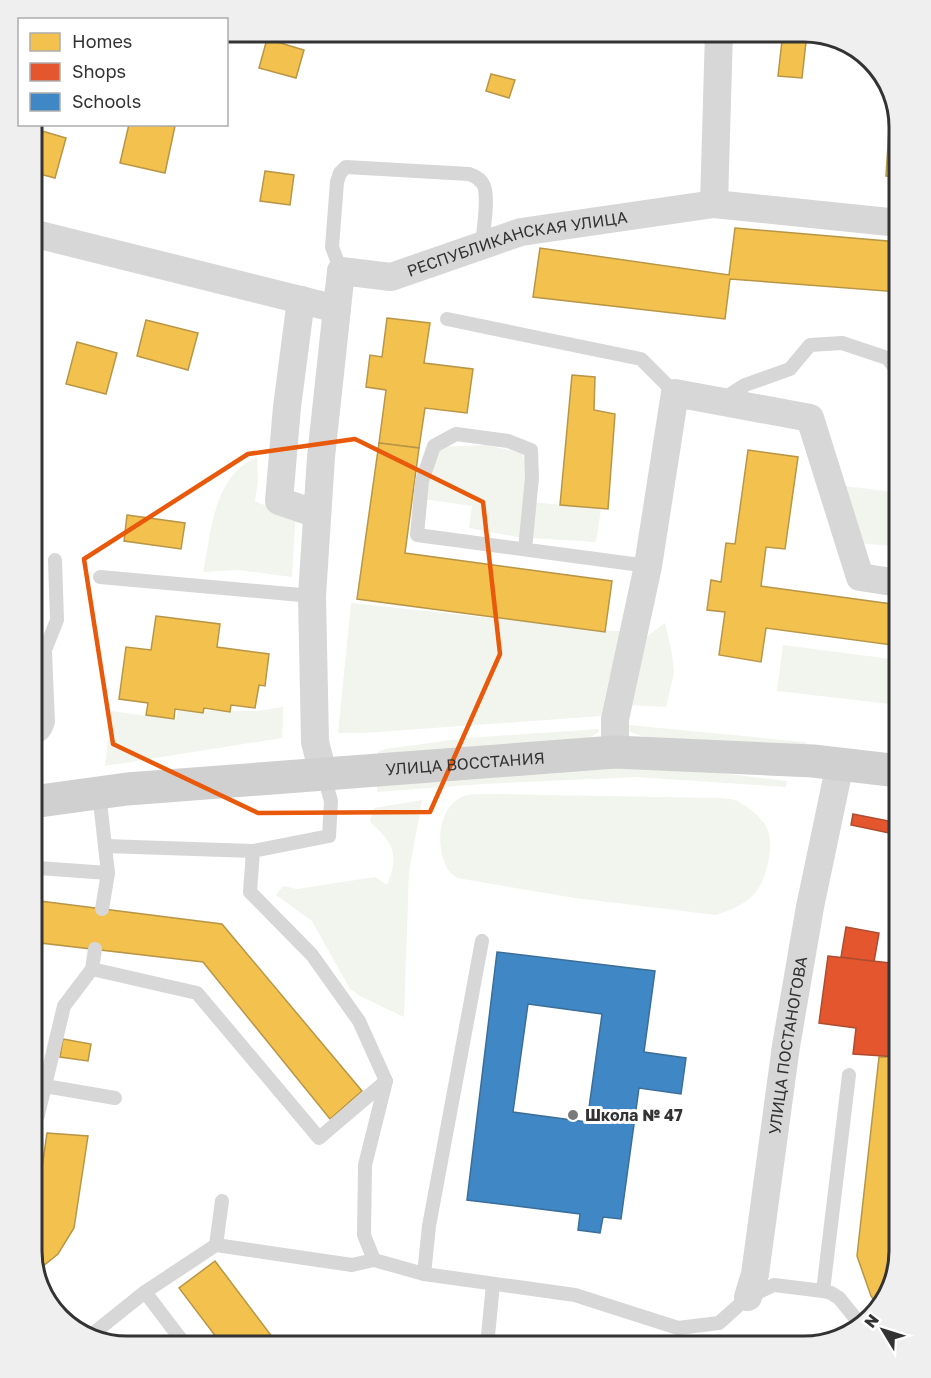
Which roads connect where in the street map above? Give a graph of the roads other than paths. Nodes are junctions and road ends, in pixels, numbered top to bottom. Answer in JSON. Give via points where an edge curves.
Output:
{"nodes":[{"id":1,"x":719,"y":42,"type":"edge"},
{"id":2,"x":714,"y":204,"type":"junction"},
{"id":3,"x":889,"y":222,"type":"edge"},
{"id":4,"x":42,"y":235,"type":"edge"},
{"id":5,"x":482,"y":246,"type":"junction"},
{"id":6,"x":341,"y":271,"type":"junction"},
{"id":7,"x":301,"y":300,"type":"junction"},
{"id":8,"x":337,"y":309,"type":"junction"},
{"id":9,"x":447,"y":320,"type":"dead end"},
{"id":10,"x":889,"y":360,"type":"edge"},
{"id":11,"x":675,"y":393,"type":"junction"},
{"id":12,"x":719,"y":401,"type":"junction"},
{"id":13,"x":317,"y":514,"type":"junction"},
{"id":14,"x":525,"y":549,"type":"junction"},
{"id":15,"x":55,"y":560,"type":"dead end"},
{"id":16,"x":648,"y":566,"type":"junction"},
{"id":17,"x":100,"y":577,"type":"dead end"},
{"id":18,"x":889,"y":581,"type":"edge"},
{"id":19,"x":312,"y":596,"type":"junction"},
{"id":20,"x":42,"y":676,"type":"edge"},
{"id":21,"x":46,"y":676,"type":"junction"},
{"id":22,"x":42,"y":734,"type":"edge"},
{"id":23,"x":615,"y":752,"type":"junction"},
{"id":24,"x":889,"y":772,"type":"edge"},
{"id":25,"x":323,"y":773,"type":"junction"},
{"id":26,"x":837,"y":779,"type":"junction"},
{"id":27,"x":99,"y":793,"type":"junction"},
{"id":28,"x":42,"y":801,"type":"edge"},
{"id":29,"x":105,"y":846,"type":"junction"},
{"id":30,"x":253,"y":851,"type":"junction"},
{"id":31,"x":42,"y":868,"type":"edge"},
{"id":32,"x":108,"y":873,"type":"junction"},
{"id":33,"x":102,"y":909,"type":"dead end"},
{"id":34,"x":482,"y":940,"type":"dead end"},
{"id":35,"x":95,"y":949,"type":"dead end"},
{"id":36,"x":92,"y":969,"type":"junction"},
{"id":37,"x":849,"y":1075,"type":"dead end"},
{"id":38,"x":386,"y":1081,"type":"junction"},
{"id":39,"x":45,"y":1086,"type":"junction"},
{"id":40,"x":42,"y":1098,"type":"edge"},
{"id":41,"x":115,"y":1098,"type":"dead end"},
{"id":42,"x":222,"y":1201,"type":"dead end"},
{"id":43,"x":216,"y":1245,"type":"junction"},
{"id":44,"x":374,"y":1260,"type":"junction"},
{"id":45,"x":424,"y":1274,"type":"junction"},
{"id":46,"x":493,"y":1284,"type":"junction"},
{"id":47,"x":823,"y":1291,"type":"junction"},
{"id":48,"x":145,"y":1292,"type":"junction"},
{"id":49,"x":748,"y":1297,"type":"junction"},
{"id":50,"x":853,"y":1315,"type":"edge"},
{"id":51,"x":97,"y":1331,"type":"edge"},
{"id":52,"x":178,"y":1336,"type":"edge"},
{"id":53,"x":488,"y":1336,"type":"edge"}],
"edges":[{"from":1,"to":2,"type":"street"},
{"from":2,"to":3,"type":"street","name":"РЕСПУБЛИКАНСКАЯ УЛИЦА"},
{"from":2,"to":5,"type":"street","name":"РЕСПУБЛИКАНСКАЯ УЛИЦА","via":[[521,232]]},
{"from":4,"to":7,"type":"street"},
{"from":5,"to":6,"type":"street","name":"РЕСПУБЛИКАНСКАЯ УЛИЦА","via":[[391,277]]},
{"from":5,"to":6,"type":"lane","via":[[485,197],[477,177],[346,167],[337,182],[332,247]]},
{"from":6,"to":8,"type":"street"},
{"from":7,"to":8,"type":"street"},
{"from":7,"to":13,"type":"street","via":[[279,501]]},
{"from":8,"to":13,"type":"street"},
{"from":9,"to":11,"type":"lane","via":[[642,359]]},
{"from":10,"to":12,"type":"lane","via":[[842,343],[810,345],[789,369],[745,385]]},
{"from":11,"to":12,"type":"street"},
{"from":11,"to":16,"type":"street"},
{"from":12,"to":18,"type":"street","via":[[810,418],[860,577]]},
{"from":13,"to":19,"type":"street"},
{"from":14,"to":14,"type":"lane","via":[[531,450],[508,441],[456,434],[434,446],[422,481],[417,535]]},
{"from":14,"to":16,"type":"lane"},
{"from":15,"to":21,"type":"lane","via":[[57,620],[45,650]]},
{"from":16,"to":23,"type":"street","via":[[615,719]]},
{"from":17,"to":19,"type":"lane"},
{"from":19,"to":25,"type":"street","via":[[315,742]]},
{"from":20,"to":21,"type":"lane"},
{"from":21,"to":22,"type":"lane","via":[[48,722]]},
{"from":23,"to":25,"type":"street","name":"УЛИЦА ВОССТАНИЯ"},
{"from":23,"to":26,"type":"street","name":"УЛИЦА ВОССТАНИЯ","via":[[734,756]]},
{"from":24,"to":26,"type":"street","name":"УЛИЦА ВОССТАНИЯ"},
{"from":25,"to":27,"type":"street","name":"УЛИЦА ВОССТАНИЯ"},
{"from":25,"to":30,"type":"lane","via":[[331,801],[329,836]]},
{"from":26,"to":49,"type":"street","name":"УЛИЦА ПОСТАНОГОВА","via":[[786,1046],[755,1274]]},
{"from":27,"to":28,"type":"street","name":"УЛИЦА ВОССТАНИЯ"},
{"from":27,"to":29,"type":"lane"},
{"from":29,"to":30,"type":"lane"},
{"from":29,"to":32,"type":"lane"},
{"from":30,"to":38,"type":"lane","via":[[250,892],[312,955],[359,1022]]},
{"from":31,"to":32,"type":"lane"},
{"from":32,"to":33,"type":"lane"},
{"from":34,"to":45,"type":"lane","via":[[429,1226]]},
{"from":35,"to":36,"type":"lane"},
{"from":36,"to":38,"type":"lane","via":[[197,993],[318,1138]]},
{"from":36,"to":39,"type":"lane","via":[[64,1006]]},
{"from":37,"to":47,"type":"lane"},
{"from":38,"to":44,"type":"lane","via":[[365,1165],[364,1235]]},
{"from":39,"to":40,"type":"lane"},
{"from":39,"to":41,"type":"lane"},
{"from":42,"to":43,"type":"lane"},
{"from":43,"to":44,"type":"lane","via":[[352,1265]]},
{"from":43,"to":48,"type":"lane"},
{"from":44,"to":45,"type":"lane"},
{"from":45,"to":46,"type":"lane"},
{"from":46,"to":49,"type":"lane","via":[[575,1295],[678,1328],[719,1323]]},
{"from":46,"to":53,"type":"lane"},
{"from":47,"to":49,"type":"lane","via":[[774,1286]]},
{"from":47,"to":50,"type":"lane","via":[[839,1298]]},
{"from":48,"to":51,"type":"lane"},
{"from":48,"to":52,"type":"lane"}]}
